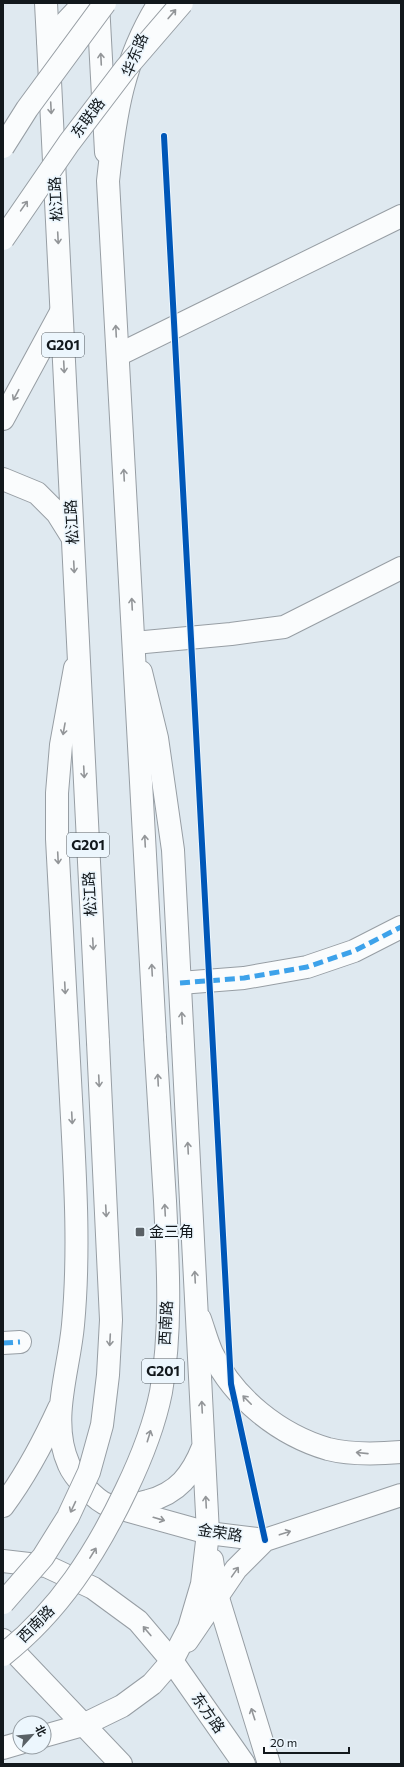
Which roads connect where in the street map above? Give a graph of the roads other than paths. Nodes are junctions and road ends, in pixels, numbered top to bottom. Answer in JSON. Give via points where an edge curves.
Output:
{"nodes":[{"id":1,"x":46,"y":3,"type":"edge"},
{"id":2,"x":84,"y":3,"type":"edge"},
{"id":3,"x":98,"y":3,"type":"edge"},
{"id":4,"x":105,"y":3,"type":"edge"},
{"id":5,"x":182,"y":3,"type":"edge"},
{"id":6,"x":159,"y":4,"type":"edge"},
{"id":7,"x":48,"y":41,"type":"junction"},
{"id":8,"x":3,"y":147,"type":"edge"},
{"id":9,"x":108,"y":181,"type":"junction"},
{"id":10,"x":401,"y":216,"type":"edge"},
{"id":11,"x":3,"y":239,"type":"edge"},
{"id":12,"x":61,"y":312,"type":"junction"},
{"id":13,"x":118,"y":355,"type":"junction"},
{"id":14,"x":3,"y":419,"type":"edge"},
{"id":15,"x":3,"y":480,"type":"edge"},
{"id":16,"x":73,"y":538,"type":"junction"},
{"id":17,"x":401,"y":568,"type":"edge"},
{"id":18,"x":134,"y":643,"type":"junction"},
{"id":19,"x":78,"y":649,"type":"junction"},
{"id":20,"x":401,"y":927,"type":"edge"},
{"id":21,"x":180,"y":983,"type":"junction"},
{"id":22,"x":197,"y":1311,"type":"junction"},
{"id":23,"x":60,"y":1405,"type":"junction"},
{"id":24,"x":204,"y":1446,"type":"junction"},
{"id":25,"x":401,"y":1452,"type":"edge"},
{"id":26,"x":401,"y":1495,"type":"edge"},
{"id":27,"x":108,"y":1505,"type":"junction"},
{"id":28,"x":3,"y":1506,"type":"edge"},
{"id":29,"x":208,"y":1533,"type":"junction"},
{"id":30,"x":265,"y":1540,"type":"junction"},
{"id":31,"x":3,"y":1561,"type":"edge"},
{"id":32,"x":218,"y":1598,"type":"junction"},
{"id":33,"x":3,"y":1603,"type":"edge"},
{"id":34,"x":3,"y":1640,"type":"edge"},
{"id":35,"x":3,"y":1655,"type":"edge"},
{"id":36,"x":172,"y":1661,"type":"junction"},
{"id":37,"x":84,"y":1725,"type":"junction"},
{"id":38,"x":52,"y":1734,"type":"edge"},
{"id":39,"x":121,"y":1764,"type":"edge"},
{"id":40,"x":244,"y":1764,"type":"edge"},
{"id":41,"x":269,"y":1764,"type":"edge"}],
"edges":[{"from":1,"to":7,"type":"main road","name":"松江路"},
{"from":2,"to":7,"type":"main road"},
{"from":9,"to":3,"type":"main road","one_way":true},
{"from":4,"to":8,"type":"main road","bridge":true},
{"from":11,"to":5,"type":"main road","name":"东联路","one_way":true,"bridge":true,"via":[[126,68]]},
{"from":6,"to":9,"type":"main road","name":"华东路","via":[[129,61],[114,122]]},
{"from":7,"to":12,"type":"main road","name":"松江路","number":"G201","one_way":true},
{"from":13,"to":9,"type":"main road","one_way":true},
{"from":10,"to":13,"type":"main road"},
{"from":12,"to":14,"type":"main road","one_way":true},
{"from":12,"to":16,"type":"main road","name":"松江路","number":"G201","one_way":true},
{"from":18,"to":13,"type":"main road","one_way":true},
{"from":15,"to":16,"type":"main road","via":[[37,493],[57,513]]},
{"from":16,"to":19,"type":"main road","name":"松江路","number":"G201","one_way":true},
{"from":17,"to":18,"type":"main road","via":[[284,627]]},
{"from":18,"to":21,"type":"main road","via":[[156,738],[168,812],[173,850]]},
{"from":35,"to":18,"type":"main road","name":"西南路","number":"G201","one_way":true,"bridge":true,"via":[[42,1620],[69,1588],[95,1550],[115,1514],[149,1438],[161,1392],[167,1331],[168,1263]]},
{"from":19,"to":23,"type":"main road","one_way":true,"via":[[61,745],[57,793],[57,839],[77,1222],[76,1288],[71,1347]]},
{"from":19,"to":33,"type":"main road","name":"松江路","number":"G201","one_way":true,"bridge":true,"via":[[111,1320],[108,1375],[102,1425],[89,1472],[68,1517],[43,1557]]},
{"from":20,"to":21,"type":"main road","via":[[354,951],[307,967],[244,978]]},
{"from":22,"to":21,"type":"main road","one_way":true},
{"from":24,"to":22,"type":"main road","one_way":true},
{"from":25,"to":22,"type":"main road","one_way":true,"via":[[375,1454],[329,1449],[293,1436],[261,1414],[231,1384],[212,1353]]},
{"from":23,"to":27,"type":"main road","name":"金荣路","via":[[62,1438],[69,1466],[84,1488]]},
{"from":23,"to":28,"type":"main road","via":[[42,1446]]},
{"from":24,"to":27,"type":"main road","via":[[194,1468],[186,1478],[161,1498],[134,1505]]},
{"from":29,"to":24,"type":"main road","one_way":true},
{"from":30,"to":26,"type":"main road","name":"金荣路","one_way":true},
{"from":27,"to":29,"type":"main road","name":"金荣路","one_way":true},
{"from":29,"to":30,"type":"main road","name":"金荣路"},
{"from":29,"to":32,"type":"main road"},
{"from":29,"to":36,"type":"main road","via":[[202,1584],[189,1628]]},
{"from":32,"to":30,"type":"main road","one_way":true,"via":[[236,1569]]},
{"from":36,"to":31,"type":"main road","name":"东方路","one_way":true,"via":[[138,1621],[93,1588],[46,1566]]},
{"from":32,"to":36,"type":"main road"},
{"from":41,"to":32,"type":"main road","one_way":true},
{"from":34,"to":37,"type":"main road"},
{"from":36,"to":37,"type":"main road","via":[[152,1684],[122,1706]]},
{"from":36,"to":40,"type":"main road","name":"东方路"},
{"from":37,"to":38,"type":"main road"},
{"from":37,"to":39,"type":"main road"}]}
